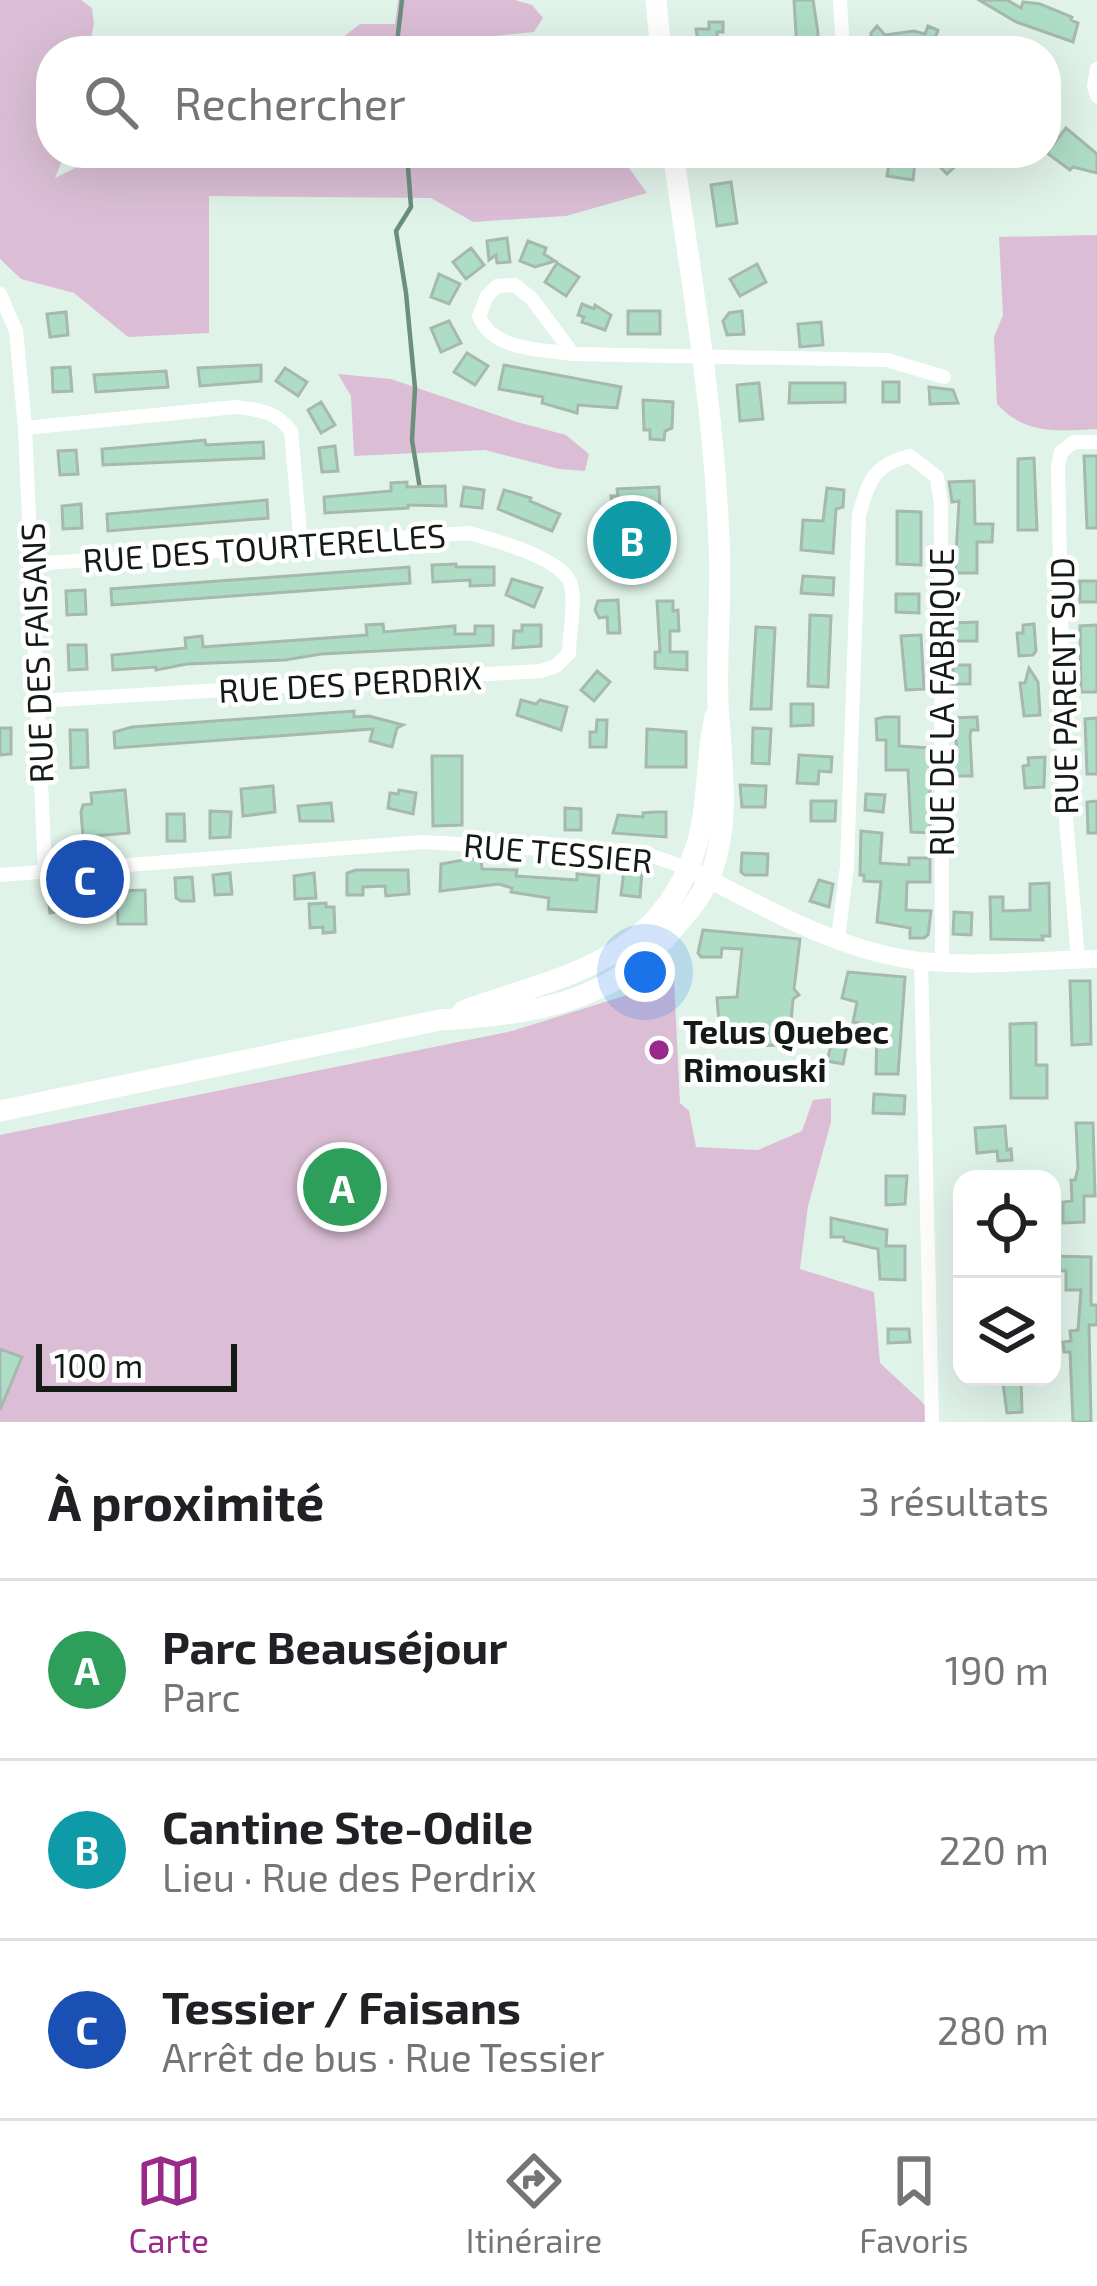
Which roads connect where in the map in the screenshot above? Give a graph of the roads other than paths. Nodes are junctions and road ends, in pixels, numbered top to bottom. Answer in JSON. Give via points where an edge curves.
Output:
{"nodes":[{"id":1,"x":656,"y":0,"type":"edge"},
{"id":2,"x":840,"y":0,"type":"edge"},
{"id":3,"x":660,"y":36,"type":"edge"},
{"id":4,"x":843,"y":36,"type":"edge"},
{"id":5,"x":1097,"y":69,"type":"edge"},
{"id":6,"x":1097,"y":96,"type":"edge"},
{"id":7,"x":675,"y":168,"type":"edge"},
{"id":8,"x":0,"y":294,"type":"edge"},
{"id":9,"x":573,"y":354,"type":"junction"},
{"id":10,"x":703,"y":357,"type":"junction"},
{"id":11,"x":944,"y":377,"type":"dead end"},
{"id":12,"x":25,"y":428,"type":"junction"},
{"id":13,"x":1097,"y":442,"type":"edge"},
{"id":14,"x":301,"y":545,"type":"junction"},
{"id":15,"x":33,"y":564,"type":"junction"},
{"id":16,"x":560,"y":568,"type":"joint"},
{"id":17,"x":36,"y":701,"type":"junction"},
{"id":18,"x":718,"y":705,"type":"junction"},
{"id":19,"x":687,"y":868,"type":"junction"},
{"id":20,"x":45,"y":872,"type":"junction"},
{"id":21,"x":0,"y":875,"type":"edge"},
{"id":22,"x":709,"y":880,"type":"junction"},
{"id":23,"x":838,"y":939,"type":"junction"},
{"id":24,"x":1088,"y":959,"type":"edge"},
{"id":25,"x":932,"y":961,"type":"junction"},
{"id":26,"x":440,"y":1020,"type":"junction"},
{"id":27,"x":0,"y":1111,"type":"edge"},
{"id":28,"x":932,"y":1422,"type":"edge"}],
"edges":[{"from":1,"to":3,"type":"main road"},
{"from":2,"to":4,"type":"street"},
{"from":5,"to":6,"type":"street"},
{"from":7,"to":10,"type":"main road"},
{"from":8,"to":12,"type":"street","name":"RUE DES FAISANS","via":[[16,331]]},
{"from":9,"to":9,"type":"street","via":[[515,285],[487,296],[479,316],[499,340]]},
{"from":9,"to":10,"type":"street"},
{"from":10,"to":11,"type":"street","via":[[887,360]]},
{"from":10,"to":18,"type":"main road","via":[[720,544]]},
{"from":12,"to":14,"type":"street","via":[[236,407],[268,412],[291,431]]},
{"from":12,"to":15,"type":"street","name":"RUE DES FAISANS"},
{"from":13,"to":24,"type":"street","name":"RUE PARENT SUD","via":[[1074,442],[1058,467],[1065,807]]},
{"from":14,"to":15,"type":"street","name":"RUE DES TOURTERELLES"},
{"from":14,"to":16,"type":"street","name":"RUE DES TOURTERELLES","via":[[470,533]]},
{"from":15,"to":17,"type":"street","name":"RUE DES FAISANS"},
{"from":16,"to":17,"type":"street","name":"RUE DES PERDRIX","via":[[571,584],[569,653],[541,671]]},
{"from":17,"to":20,"type":"street","name":"RUE DES FAISANS"},
{"from":18,"to":19,"type":"main road"},
{"from":18,"to":22,"type":"main road","via":[[722,815]]},
{"from":19,"to":20,"type":"street","name":"RUE TESSIER","via":[[649,855],[422,842]]},
{"from":19,"to":22,"type":"street","name":"RUE TESSIER"},
{"from":19,"to":26,"type":"main road","via":[[647,926],[602,962]]},
{"from":20,"to":21,"type":"street","name":"RUE TESSIER"},
{"from":22,"to":23,"type":"street","name":"RUE TESSIER"},
{"from":22,"to":26,"type":"main road","via":[[650,957],[614,982],[502,1016]]},
{"from":23,"to":25,"type":"street","name":"RUE TESSIER"},
{"from":23,"to":25,"type":"street","name":"RUE DE LA FABRIQUE","via":[[859,515],[868,480],[910,456],[937,477],[941,504]]},
{"from":24,"to":25,"type":"street","name":"RUE TESSIER"},
{"from":25,"to":28,"type":"street","name":"RUE DE LA FABRIQUE"},
{"from":26,"to":27,"type":"main road"}]}
